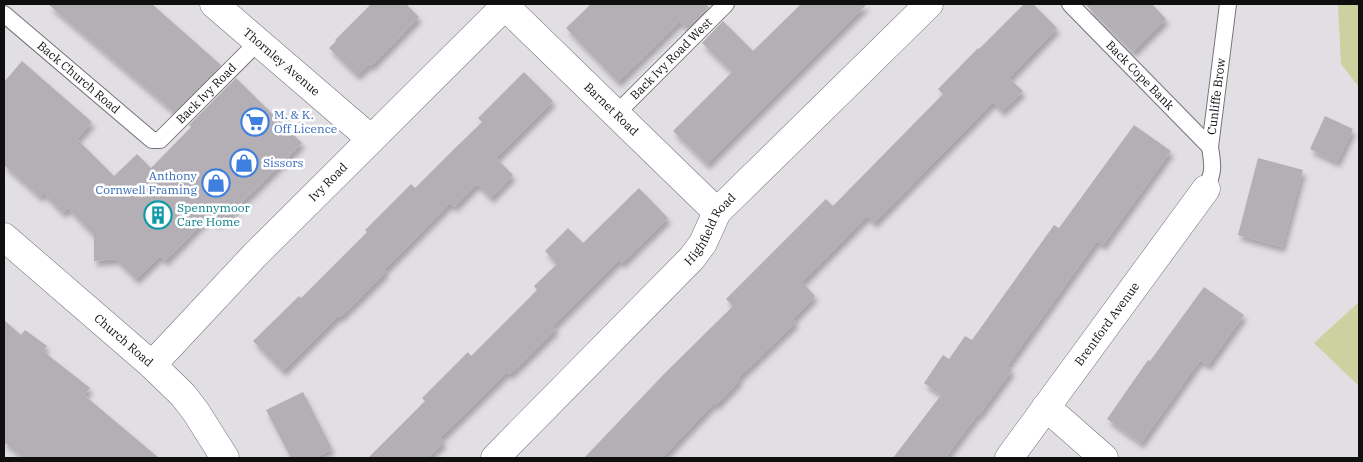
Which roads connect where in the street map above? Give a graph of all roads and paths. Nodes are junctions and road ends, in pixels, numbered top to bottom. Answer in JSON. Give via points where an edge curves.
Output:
{"nodes":[{"id":1,"x":214,"y":4,"type":"edge"},
{"id":2,"x":726,"y":4,"type":"edge"},
{"id":3,"x":928,"y":4,"type":"edge"},
{"id":4,"x":1070,"y":4,"type":"edge"},
{"id":5,"x":1228,"y":4,"type":"edge"},
{"id":6,"x":506,"y":5,"type":"edge"},
{"id":7,"x":4,"y":14,"type":"edge"},
{"id":8,"x":258,"y":42,"type":"junction"},
{"id":9,"x":616,"y":114,"type":"junction"},
{"id":10,"x":372,"y":139,"type":"junction"},
{"id":11,"x":152,"y":140,"type":"joint"},
{"id":12,"x":1210,"y":147,"type":"junction"},
{"id":13,"x":1206,"y":189,"type":"joint"},
{"id":14,"x":717,"y":212,"type":"junction"},
{"id":15,"x":4,"y":237,"type":"edge"},
{"id":16,"x":152,"y":366,"type":"junction"},
{"id":17,"x":1046,"y":407,"type":"junction"},
{"id":18,"x":225,"y":458,"type":"edge"},
{"id":19,"x":495,"y":458,"type":"edge"},
{"id":20,"x":1009,"y":458,"type":"edge"},
{"id":21,"x":1104,"y":458,"type":"edge"}],
"edges":[{"from":1,"to":8,"type":"street","name":"Thornley Avenue"},
{"from":2,"to":9,"type":"lane","name":"Back Ivy Road West"},
{"from":3,"to":14,"type":"street","name":"Highfield Road"},
{"from":4,"to":12,"type":"lane","name":"Back Cope Bank"},
{"from":5,"to":12,"type":"lane","name":"Cunliffe Brow"},
{"from":6,"to":9,"type":"street","name":"Barnet Road"},
{"from":6,"to":10,"type":"street","name":"Ivy Road"},
{"from":7,"to":11,"type":"lane","name":"Back Church Road"},
{"from":8,"to":10,"type":"street","name":"Thornley Avenue"},
{"from":8,"to":11,"type":"lane","name":"Back Ivy Road","via":[[160,140]]},
{"from":9,"to":14,"type":"street","name":"Barnet Road"},
{"from":10,"to":16,"type":"street","name":"Ivy Road","via":[[254,256]]},
{"from":12,"to":13,"type":"lane","name":"Cunliffe Brow","via":[[1212,176]]},
{"from":13,"to":17,"type":"street","name":"Brentford Avenue"},
{"from":14,"to":19,"type":"street","name":"Highfield Road","via":[[692,258]]},
{"from":15,"to":16,"type":"street","name":"Church Road"},
{"from":16,"to":18,"type":"street","name":"Church Road","via":[[183,395]]},
{"from":17,"to":20,"type":"street","name":"Brentford Avenue"},
{"from":17,"to":21,"type":"street"}]}
